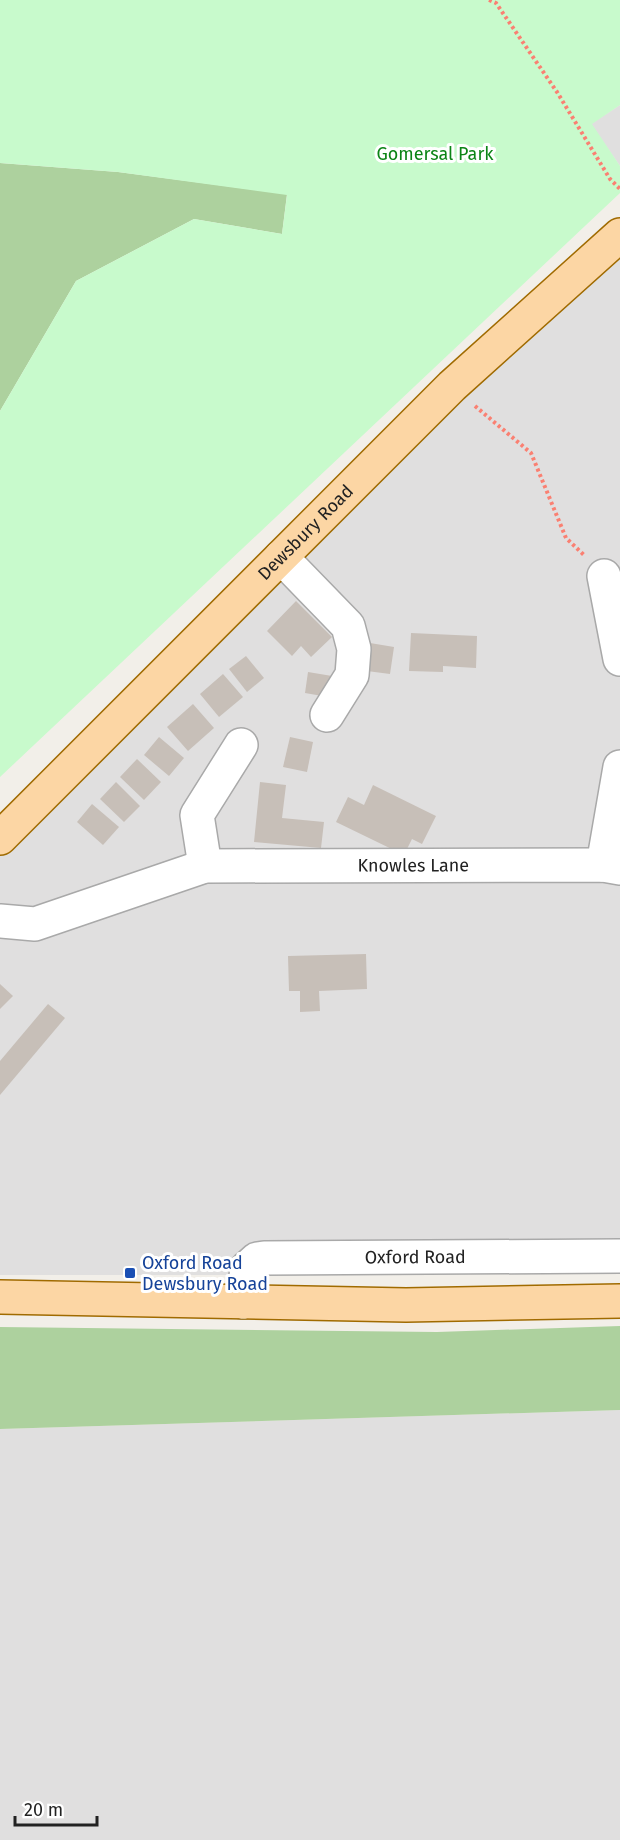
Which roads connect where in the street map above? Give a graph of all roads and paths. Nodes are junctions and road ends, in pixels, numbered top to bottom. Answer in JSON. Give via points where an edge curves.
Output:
{"nodes":[{"id":1,"x":489,"y":0,"type":"edge"},
{"id":2,"x":620,"y":189,"type":"edge"},
{"id":3,"x":620,"y":234,"type":"edge"},
{"id":4,"x":488,"y":416,"type":"dead end"},
{"id":5,"x":281,"y":557,"type":"junction"},
{"id":6,"x":604,"y":576,"type":"joint"},
{"id":7,"x":620,"y":659,"type":"edge"},
{"id":8,"x":327,"y":715,"type":"dead end"},
{"id":9,"x":242,"y":745,"type":"dead end"},
{"id":10,"x":620,"y":766,"type":"edge"},
{"id":11,"x":0,"y":838,"type":"edge"},
{"id":12,"x":206,"y":866,"type":"junction"},
{"id":13,"x":611,"y":866,"type":"edge"},
{"id":14,"x":0,"y":921,"type":"edge"},
{"id":15,"x":620,"y":1256,"type":"edge"},
{"id":16,"x":0,"y":1297,"type":"edge"},
{"id":17,"x":620,"y":1301,"type":"edge"},
{"id":18,"x":243,"y":1302,"type":"junction"}],
"edges":[{"from":1,"to":2,"type":"path","via":[[496,3]]},
{"from":3,"to":5,"type":"main road","name":"Dewsbury Road","via":[[459,380]]},
{"from":4,"to":6,"type":"path","via":[[531,453],[566,538]]},
{"from":5,"to":8,"type":"street","via":[[348,626],[354,649],[352,675]]},
{"from":5,"to":11,"type":"main road","name":"Dewsbury Road"},
{"from":6,"to":7,"type":"street"},
{"from":9,"to":12,"type":"street","via":[[197,815]]},
{"from":10,"to":13,"type":"street"},
{"from":12,"to":13,"type":"street","name":"Knowles Lane"},
{"from":12,"to":14,"type":"street","name":"Knowles Lane","via":[[35,924]]},
{"from":15,"to":18,"type":"street","name":"Oxford Road","via":[[264,1258],[247,1268]]},
{"from":16,"to":18,"type":"main road"},
{"from":17,"to":18,"type":"main road","via":[[406,1305]]}]}
